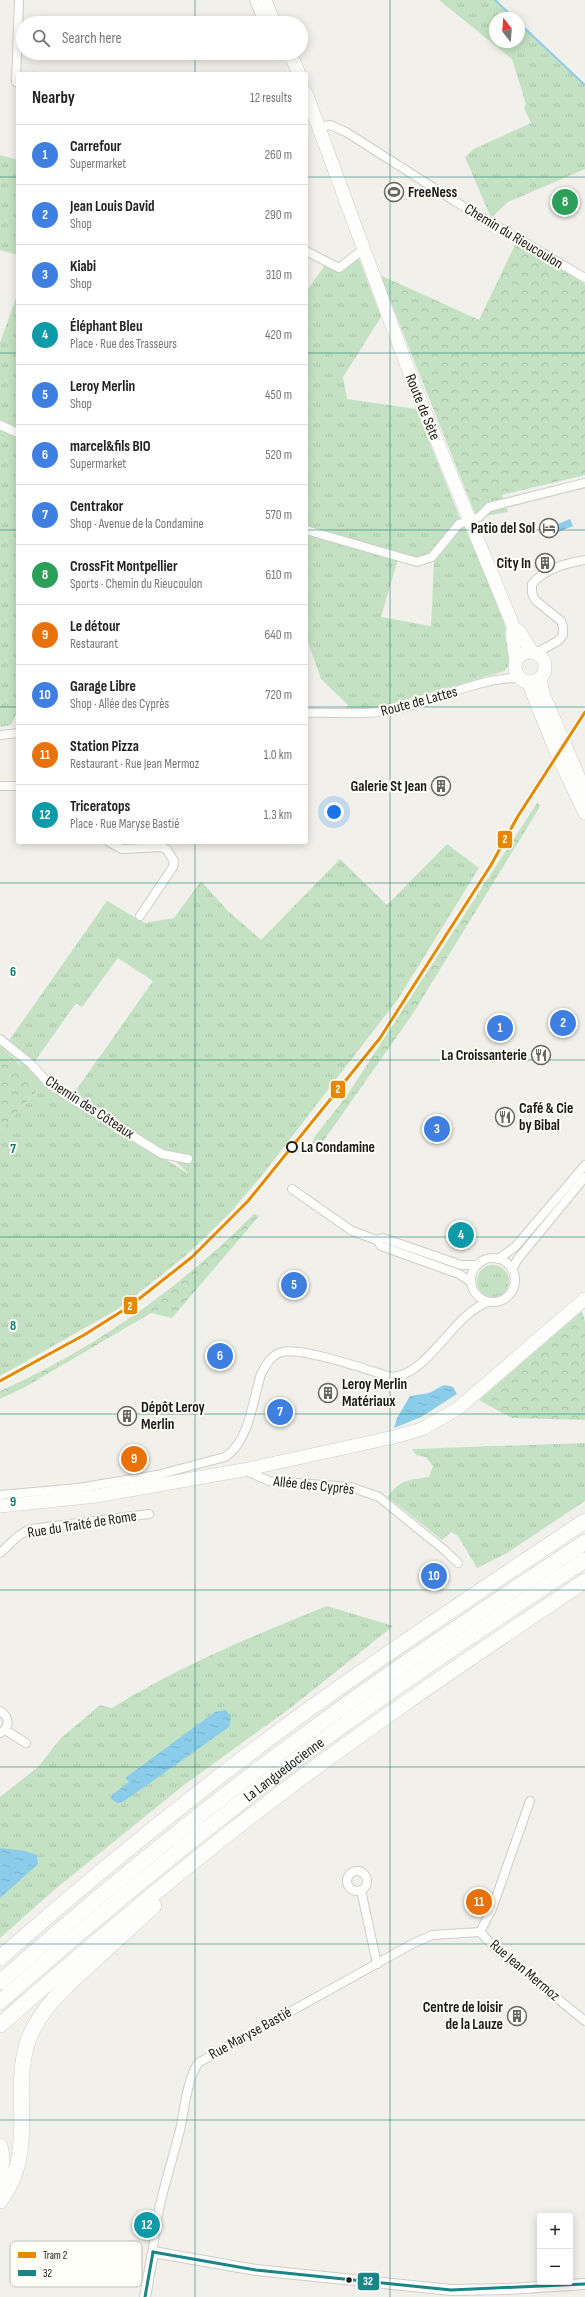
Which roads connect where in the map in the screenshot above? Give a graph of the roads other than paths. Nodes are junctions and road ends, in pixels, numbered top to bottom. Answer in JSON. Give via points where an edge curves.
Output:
{"nodes":[{"id":1,"x":20,"y":0,"type":"edge"},
{"id":2,"x":254,"y":0,"type":"edge"},
{"id":3,"x":265,"y":0,"type":"edge"},
{"id":4,"x":271,"y":0,"type":"edge"},
{"id":5,"x":19,"y":16,"type":"edge"},
{"id":6,"x":260,"y":16,"type":"edge"},
{"id":7,"x":271,"y":16,"type":"edge"},
{"id":8,"x":277,"y":16,"type":"edge"},
{"id":9,"x":17,"y":60,"type":"edge"},
{"id":10,"x":289,"y":60,"type":"edge"},
{"id":11,"x":293,"y":60,"type":"edge"},
{"id":12,"x":16,"y":72,"type":"edge"},
{"id":13,"x":293,"y":72,"type":"edge"},
{"id":14,"x":297,"y":72,"type":"edge"},
{"id":15,"x":308,"y":98,"type":"edge"},
{"id":16,"x":308,"y":112,"type":"edge"},
{"id":17,"x":319,"y":127,"type":"junction"},
{"id":18,"x":338,"y":183,"type":"junction"},
{"id":19,"x":308,"y":252,"type":"edge"},
{"id":20,"x":364,"y":252,"type":"junction"},
{"id":21,"x":585,"y":278,"type":"edge"},
{"id":22,"x":0,"y":425,"type":"edge"},
{"id":23,"x":16,"y":432,"type":"edge"},
{"id":24,"x":585,"y":483,"type":"edge"},
{"id":25,"x":470,"y":519,"type":"junction"},
{"id":26,"x":308,"y":531,"type":"edge"},
{"id":27,"x":585,"y":560,"type":"edge"},
{"id":28,"x":514,"y":628,"type":"junction"},
{"id":29,"x":540,"y":653,"type":"junction"},
{"id":30,"x":521,"y":675,"type":"junction"},
{"id":31,"x":308,"y":713,"type":"edge"},
{"id":32,"x":16,"y":733,"type":"edge"},
{"id":33,"x":0,"y":735,"type":"edge"},
{"id":34,"x":581,"y":776,"type":"edge"},
{"id":35,"x":0,"y":786,"type":"edge"},
{"id":36,"x":16,"y":786,"type":"edge"},
{"id":37,"x":585,"y":792,"type":"edge"},
{"id":38,"x":585,"y":813,"type":"edge"},
{"id":39,"x":113,"y":844,"type":"edge"},
{"id":40,"x":140,"y":916,"type":"dead end"},
{"id":41,"x":0,"y":1039,"type":"edge"},
{"id":42,"x":188,"y":1159,"type":"dead end"},
{"id":43,"x":585,"y":1165,"type":"edge"},
{"id":44,"x":585,"y":1177,"type":"edge"},
{"id":45,"x":292,"y":1189,"type":"dead end"},
{"id":46,"x":377,"y":1240,"type":"junction"},
{"id":47,"x":498,"y":1259,"type":"junction"},
{"id":48,"x":477,"y":1265,"type":"junction"},
{"id":49,"x":512,"y":1270,"type":"junction"},
{"id":50,"x":471,"y":1282,"type":"junction"},
{"id":51,"x":476,"y":1295,"type":"junction"},
{"id":52,"x":585,"y":1299,"type":"edge"},
{"id":53,"x":488,"y":1302,"type":"junction"},
{"id":54,"x":469,"y":1312,"type":"junction"},
{"id":55,"x":243,"y":1470,"type":"junction"},
{"id":56,"x":0,"y":1495,"type":"edge"},
{"id":57,"x":0,"y":1506,"type":"edge"},
{"id":58,"x":149,"y":1514,"type":"dead end"},
{"id":59,"x":585,"y":1521,"type":"edge"},
{"id":60,"x":585,"y":1542,"type":"edge"},
{"id":61,"x":0,"y":1553,"type":"edge"},
{"id":62,"x":585,"y":1560,"type":"edge"},
{"id":63,"x":458,"y":1563,"type":"dead end"},
{"id":64,"x":585,"y":1581,"type":"edge"},
{"id":65,"x":0,"y":1711,"type":"edge"},
{"id":66,"x":371,"y":1727,"type":"junction"},
{"id":67,"x":3,"y":1731,"type":"edge"},
{"id":68,"x":26,"y":1743,"type":"dead end"},
{"id":69,"x":530,"y":1801,"type":"dead end"},
{"id":70,"x":171,"y":1815,"type":"junction"},
{"id":71,"x":361,"y":1890,"type":"dead end"},
{"id":72,"x":480,"y":1932,"type":"junction"},
{"id":73,"x":0,"y":1945,"type":"edge"},
{"id":74,"x":0,"y":1958,"type":"edge"},
{"id":75,"x":377,"y":1964,"type":"junction"},
{"id":76,"x":0,"y":1982,"type":"edge"},
{"id":77,"x":0,"y":2002,"type":"edge"},
{"id":78,"x":585,"y":2021,"type":"edge"},
{"id":79,"x":0,"y":2025,"type":"edge"},
{"id":80,"x":0,"y":2146,"type":"edge"},
{"id":81,"x":0,"y":2181,"type":"edge"},
{"id":82,"x":0,"y":2201,"type":"edge"},
{"id":83,"x":153,"y":2252,"type":"junction"},
{"id":84,"x":585,"y":2284,"type":"edge"},
{"id":85,"x":146,"y":2297,"type":"edge"}],
"edges":[{"from":1,"to":5,"type":"street"},
{"from":2,"to":6,"type":"street"},
{"from":3,"to":7,"type":"main road"},
{"from":4,"to":8,"type":"main road"},
{"from":9,"to":12,"type":"street"},
{"from":10,"to":13,"type":"main road"},
{"from":11,"to":14,"type":"main road"},
{"from":15,"to":17,"type":"main road","name":"Route de Sète"},
{"from":16,"to":18,"type":"main road","name":"Route de Sète"},
{"from":17,"to":18,"type":"main road","name":"Route de Sète"},
{"from":17,"to":21,"type":"street","name":"Chemin du Rieucoulon","via":[[330,125],[346,132],[456,202]]},
{"from":18,"to":20,"type":"main road","name":"Route de Sète"},
{"from":19,"to":20,"type":"street","via":[[339,268],[357,254]]},
{"from":20,"to":25,"type":"main road","name":"Route de Sète","via":[[414,385]]},
{"from":22,"to":23,"type":"street"},
{"from":24,"to":25,"type":"street","via":[[489,507],[479,517]]},
{"from":25,"to":26,"type":"street","via":[[459,524],[432,557],[417,562]]},
{"from":25,"to":28,"type":"main road","name":"Route de Sète"},
{"from":27,"to":29,"type":"street","via":[[562,565],[541,574],[532,584],[532,593],[536,600],[561,621],[563,627],[563,635]]},
{"from":28,"to":29,"type":"main road","name":"Route de Sète"},
{"from":28,"to":30,"type":"main road","name":"Route de Sète","via":[[512,633]]},
{"from":29,"to":30,"type":"main road","via":[[523,654]]},
{"from":29,"to":30,"type":"main road","via":[[545,670]]},
{"from":30,"to":31,"type":"street","name":"Route de Lattes","via":[[442,694],[397,710]]},
{"from":30,"to":34,"type":"main road","name":"Route de Sète","via":[[544,696]]},
{"from":30,"to":38,"type":"main road","name":"Route de Sète"},
{"from":32,"to":33,"type":"street"},
{"from":34,"to":37,"type":"main road","name":"Route de Sète"},
{"from":35,"to":36,"type":"street"},
{"from":39,"to":40,"type":"street","via":[[122,849],[162,847],[174,861],[173,867]]},
{"from":41,"to":42,"type":"street","name":"Chemin des Côteaux","via":[[31,1064],[50,1084],[162,1154]]},
{"from":43,"to":47,"type":"street","via":[[515,1247]]},
{"from":44,"to":49,"type":"street","via":[[517,1260]]},
{"from":45,"to":46,"type":"street","via":[[352,1231]]},
{"from":46,"to":48,"type":"street","via":[[383,1238],[461,1265]]},
{"from":46,"to":50,"type":"street","via":[[381,1246],[459,1274]]},
{"from":47,"to":48,"type":"street","via":[[486,1260]]},
{"from":47,"to":49,"type":"street"},
{"from":48,"to":50,"type":"street","via":[[472,1273]]},
{"from":49,"to":53,"type":"street","via":[[515,1281],[512,1292],[502,1300]]},
{"from":50,"to":51,"type":"street"},
{"from":51,"to":53,"type":"street"},
{"from":51,"to":54,"type":"street"},
{"from":52,"to":55,"type":"main road","via":[[457,1409],[422,1428],[394,1437]]},
{"from":53,"to":54,"type":"street"},
{"from":54,"to":56,"type":"street","via":[[414,1369],[397,1376],[387,1376],[299,1352],[280,1353],[266,1364],[261,1374],[243,1438],[232,1452],[220,1458],[157,1474],[78,1488]]},
{"from":55,"to":57,"type":"main road","via":[[96,1496]]},
{"from":55,"to":63,"type":"street","name":"Allée des Cyprès","via":[[269,1481],[351,1487],[379,1496]]},
{"from":58,"to":61,"type":"street","name":"Rue du Traité de Rome","via":[[31,1529],[21,1532]]},
{"from":59,"to":70,"type":"highway","via":[[365,1670],[265,1742]]},
{"from":60,"to":76,"type":"highway","name":"La Languedocienne","via":[[376,1683],[256,1771],[127,1873]]},
{"from":62,"to":77,"type":"highway","name":"La Languedocienne","via":[[428,1666],[272,1778],[104,1912]]},
{"from":64,"to":66,"type":"highway"},
{"from":65,"to":67,"type":"street","via":[[7,1718]]},
{"from":66,"to":79,"type":"highway","via":[[224,1837],[118,1922]]},
{"from":66,"to":82,"type":"highway","via":[[150,1910],[45,2009],[33,2030],[26,2050],[23,2067],[23,2136],[20,2154],[11,2183]]},
{"from":67,"to":68,"type":"street"},
{"from":69,"to":72,"type":"street","name":"Rue Jean Mermoz","via":[[492,1909]]},
{"from":70,"to":73,"type":"highway","via":[[111,1856]]},
{"from":70,"to":74,"type":"highway"},
{"from":71,"to":75,"type":"street"},
{"from":72,"to":75,"type":"street","name":"Rue Maryse Bastié","via":[[432,1935]]},
{"from":72,"to":78,"type":"street","name":"Rue Jean Mermoz","via":[[494,1947]]},
{"from":75,"to":83,"type":"street","name":"Rue Maryse Bastié","via":[[198,2063],[192,2074],[154,2234]]},
{"from":80,"to":81,"type":"highway"},
{"from":83,"to":84,"type":"street","via":[[256,2270],[451,2290]]},
{"from":83,"to":85,"type":"street"}]}
